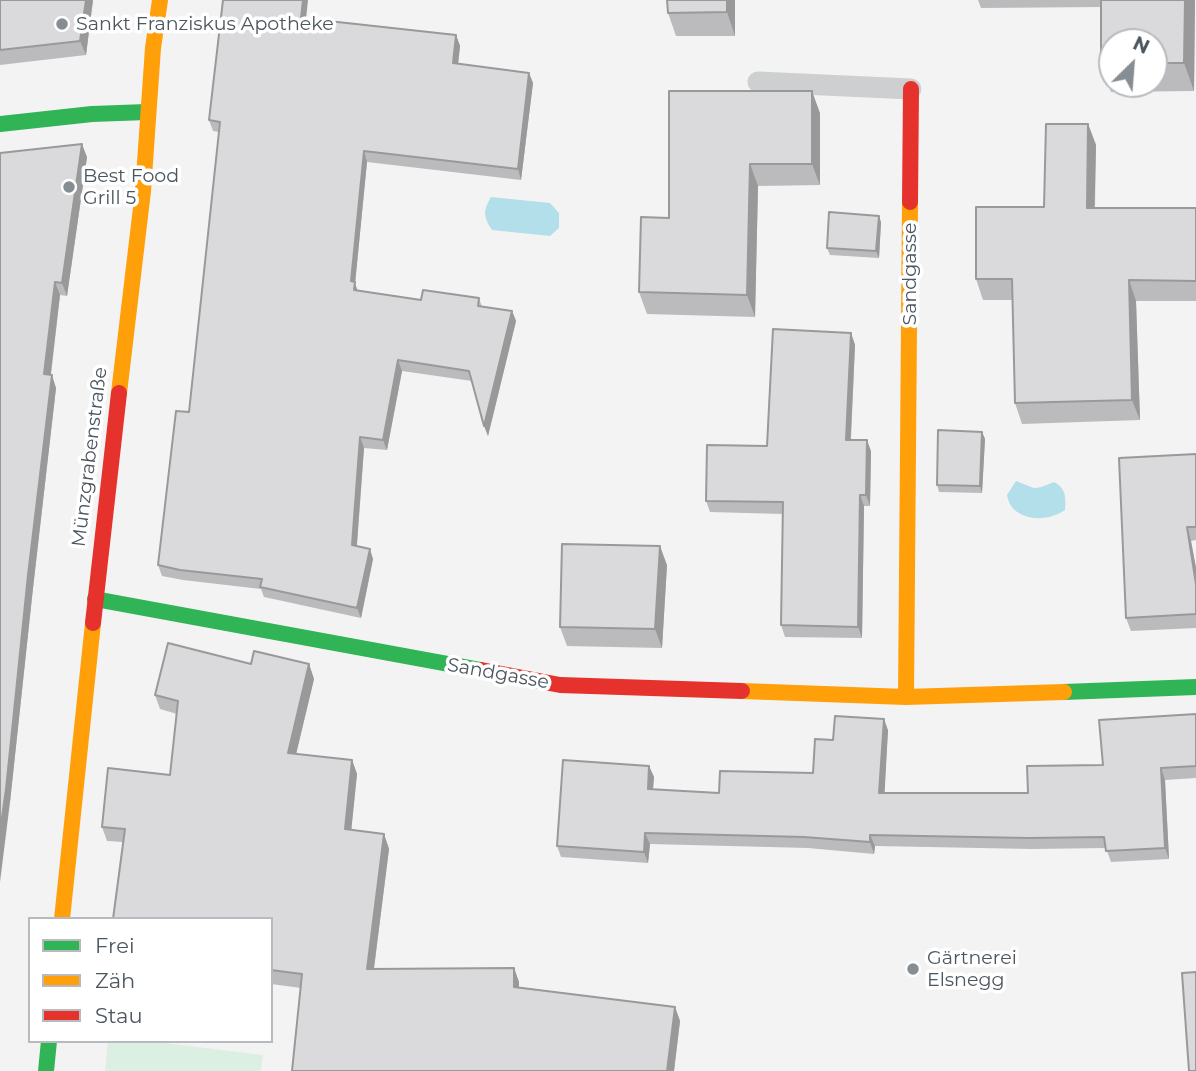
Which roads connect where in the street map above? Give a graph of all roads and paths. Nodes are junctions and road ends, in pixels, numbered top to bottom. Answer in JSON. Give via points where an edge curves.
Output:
{"nodes":[{"id":1,"x":160,"y":0,"type":"edge"},
{"id":2,"x":758,"y":82,"type":"dead end"},
{"id":3,"x":911,"y":89,"type":"joint"},
{"id":4,"x":148,"y":112,"type":"junction"},
{"id":5,"x":0,"y":124,"type":"edge"},
{"id":6,"x":95,"y":599,"type":"junction"},
{"id":7,"x":1196,"y":687,"type":"edge"},
{"id":8,"x":906,"y":697,"type":"junction"},
{"id":9,"x":62,"y":917,"type":"edge"},
{"id":10,"x":49,"y":1043,"type":"edge"},
{"id":11,"x":46,"y":1071,"type":"edge"}],
"edges":[{"from":1,"to":4,"type":"street","name":"Münzgrabenstraße"},
{"from":2,"to":3,"type":"lane","name":"Sandgasse"},
{"from":3,"to":8,"type":"street","name":"Sandgasse"},
{"from":4,"to":5,"type":"street"},
{"from":4,"to":6,"type":"street","name":"Münzgrabenstraße","via":[[143,191]]},
{"from":6,"to":8,"type":"street","name":"Sandgasse","via":[[560,685]]},
{"from":6,"to":9,"type":"street","name":"Münzgrabenstraße"},
{"from":7,"to":8,"type":"street","name":"Sandgasse"},
{"from":10,"to":11,"type":"street"}]}
